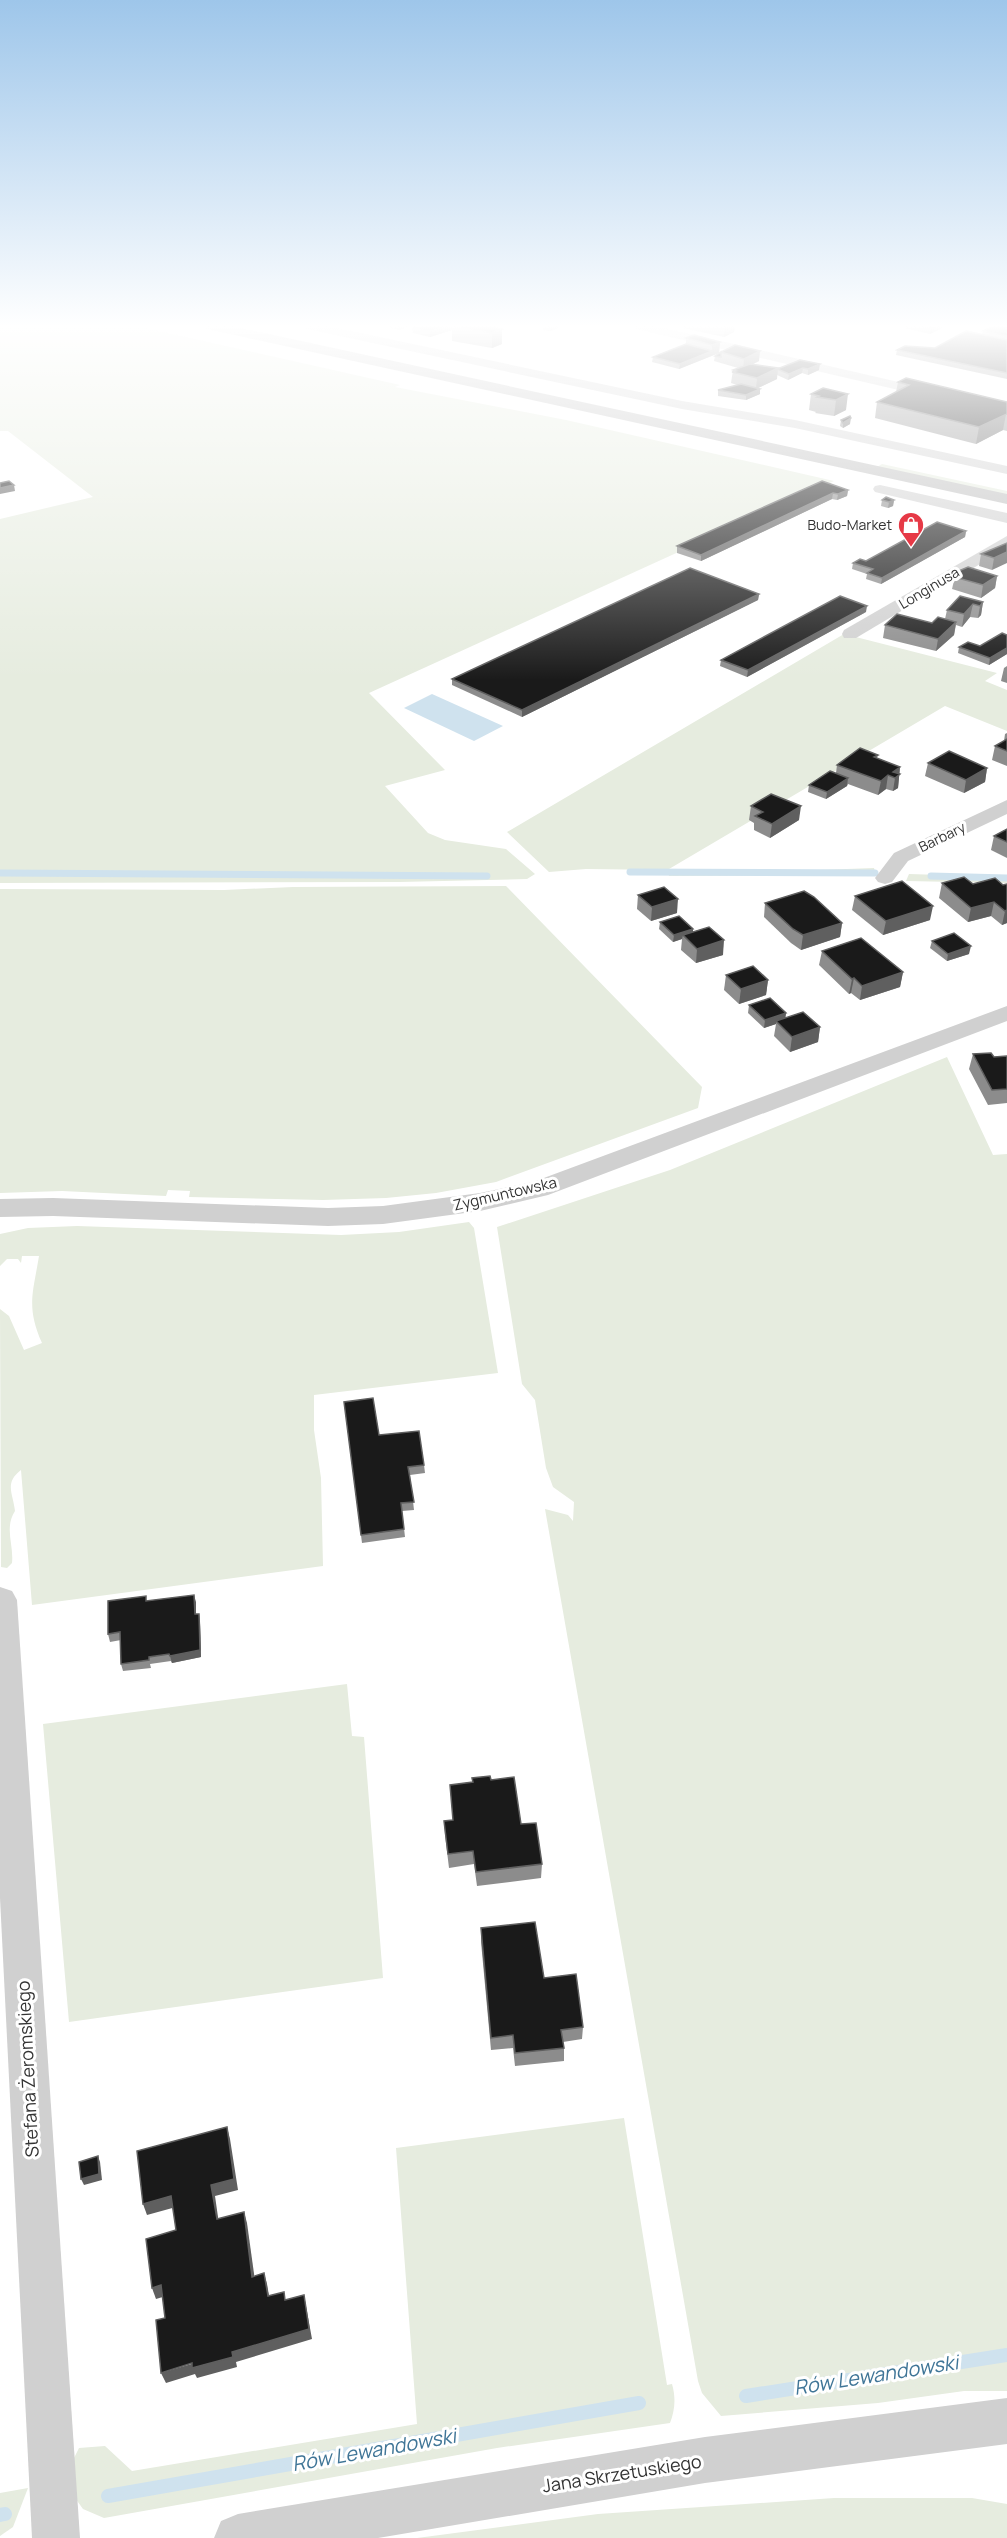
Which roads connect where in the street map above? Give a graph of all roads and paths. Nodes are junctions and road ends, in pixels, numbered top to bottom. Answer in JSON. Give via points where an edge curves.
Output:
{"nodes":[{"id":1,"x":752,"y":443,"type":"edge"},
{"id":2,"x":809,"y":443,"type":"edge"},
{"id":3,"x":883,"y":443,"type":"edge"},
{"id":4,"x":1000,"y":453,"type":"dead end"},
{"id":5,"x":976,"y":464,"type":"junction"},
{"id":6,"x":1007,"y":470,"type":"edge"},
{"id":7,"x":1007,"y":486,"type":"edge"},
{"id":8,"x":879,"y":489,"type":"dead end"},
{"id":9,"x":1007,"y":499,"type":"edge"},
{"id":10,"x":1007,"y":518,"type":"edge"},
{"id":11,"x":1007,"y":541,"type":"edge"},
{"id":12,"x":850,"y":634,"type":"dead end"},
{"id":13,"x":1007,"y":806,"type":"edge"},
{"id":14,"x":885,"y":878,"type":"dead end"},
{"id":15,"x":1007,"y":1012,"type":"edge"},
{"id":16,"x":0,"y":1208,"type":"edge"},
{"id":17,"x":44,"y":1208,"type":"junction"},
{"id":18,"x":0,"y":1218,"type":"edge"},
{"id":19,"x":1,"y":1600,"type":"edge"},
{"id":20,"x":1007,"y":2421,"type":"edge"},
{"id":21,"x":56,"y":2538,"type":"edge"},
{"id":22,"x":238,"y":2538,"type":"edge"}],
"edges":[{"from":1,"to":9,"type":"main road"},
{"from":2,"to":7,"type":"main road"},
{"from":3,"to":5,"type":"street"},
{"from":4,"to":5,"type":"street"},
{"from":5,"to":6,"type":"street"},
{"from":8,"to":10,"type":"street"},
{"from":11,"to":12,"type":"street","name":"Longinusa"},
{"from":13,"to":14,"type":"street","name":"Barbary","via":[[901,857]]},
{"from":15,"to":17,"type":"street","name":"Zygmuntowska","via":[[548,1186],[490,1200],[383,1215],[328,1217]]},
{"from":16,"to":17,"type":"street","name":"Zygmuntowska"},
{"from":17,"to":18,"type":"street","name":"Zygmuntowska"},
{"from":19,"to":21,"type":"street","name":"Stefana Żeromskiego"},
{"from":20,"to":22,"type":"street","name":"Jana Skrzetuskiego","via":[[705,2460]]}]}
